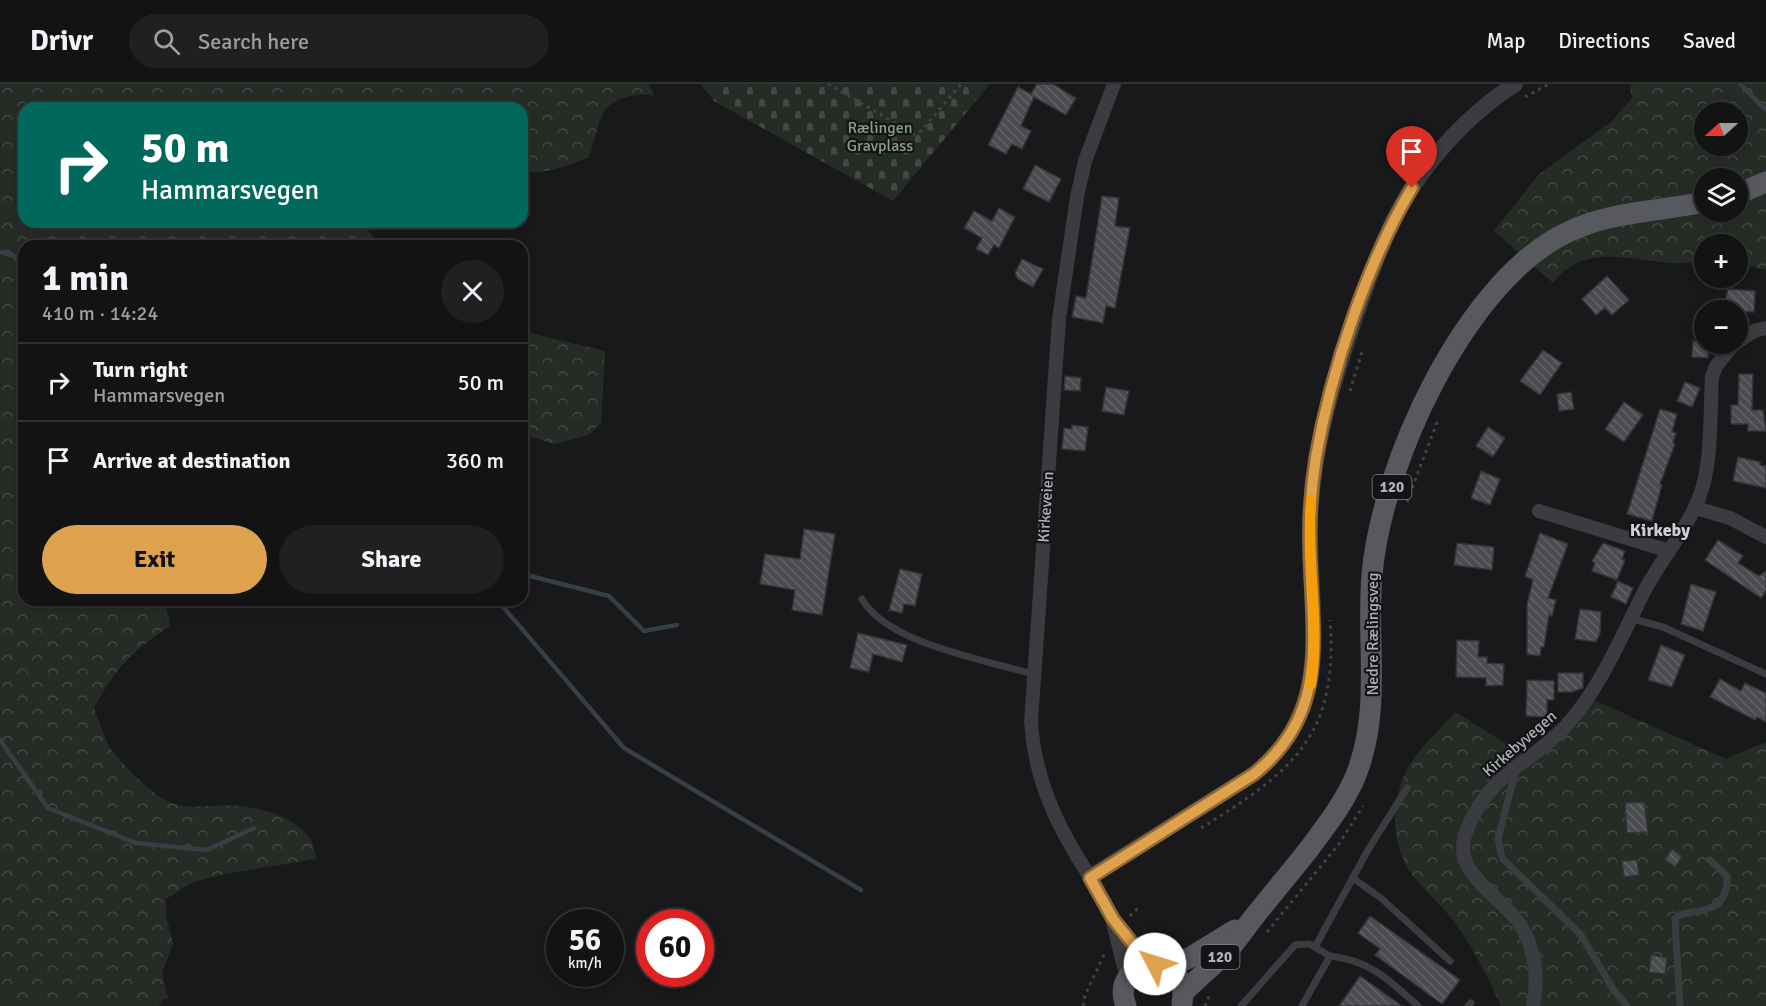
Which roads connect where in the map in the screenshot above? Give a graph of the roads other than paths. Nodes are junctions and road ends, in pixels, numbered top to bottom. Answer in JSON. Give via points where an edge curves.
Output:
{"nodes":[{"id":1,"x":1114,"y":84,"type":"edge"},
{"id":2,"x":1515,"y":84,"type":"edge"},
{"id":3,"x":1766,"y":182,"type":"edge"},
{"id":4,"x":1748,"y":197,"type":"edge"},
{"id":5,"x":1694,"y":212,"type":"edge"},
{"id":6,"x":1766,"y":328,"type":"edge"},
{"id":7,"x":1748,"y":335,"type":"edge"},
{"id":8,"x":1726,"y":354,"type":"edge"},
{"id":9,"x":1696,"y":508,"type":"junction"},
{"id":10,"x":1539,"y":511,"type":"dead end"},
{"id":11,"x":1766,"y":537,"type":"edge"},
{"id":12,"x":1669,"y":551,"type":"junction"},
{"id":13,"x":862,"y":599,"type":"dead end"},
{"id":14,"x":1633,"y":619,"type":"junction"},
{"id":15,"x":1032,"y":674,"type":"junction"},
{"id":16,"x":1766,"y":674,"type":"edge"},
{"id":17,"x":1517,"y":764,"type":"junction"},
{"id":18,"x":1407,"y":788,"type":"dead end"},
{"id":19,"x":1710,"y":860,"type":"dead end"},
{"id":20,"x":1090,"y":878,"type":"junction"},
{"id":21,"x":1353,"y":878,"type":"junction"},
{"id":22,"x":1120,"y":920,"type":"junction"},
{"id":23,"x":1259,"y":926,"type":"junction"},
{"id":24,"x":1315,"y":947,"type":"junction"},
{"id":25,"x":1330,"y":956,"type":"junction"},
{"id":26,"x":1450,"y":961,"type":"dead end"},
{"id":27,"x":1158,"y":966,"type":"junction"},
{"id":28,"x":1121,"y":996,"type":"edge"},
{"id":29,"x":1182,"y":999,"type":"edge"},
{"id":30,"x":1241,"y":1006,"type":"edge"},
{"id":31,"x":1302,"y":1006,"type":"edge"},
{"id":32,"x":1418,"y":1006,"type":"edge"},
{"id":33,"x":1533,"y":1006,"type":"edge"},
{"id":34,"x":1627,"y":1006,"type":"edge"},
{"id":35,"x":1680,"y":1006,"type":"edge"}],
"edges":[{"from":1,"to":15,"type":"street","name":"Kirkeveien","via":[[1085,161],[1061,308]]},
{"from":2,"to":20,"type":"street","via":[[1461,128],[1418,180],[1391,227],[1350,333],[1313,478],[1309,534],[1314,662],[1301,718],[1281,748],[1254,774]]},
{"from":3,"to":4,"type":"main road"},
{"from":5,"to":23,"type":"main road","name":"Nedre Rælingsveg","number":"120","via":[[1622,214],[1552,239],[1507,275],[1460,337],[1418,419],[1379,530],[1371,596],[1371,711],[1356,775]]},
{"from":6,"to":7,"type":"street","name":"Kirkebyvegen"},
{"from":8,"to":9,"type":"street","name":"Kirkebyvegen","via":[[1712,377],[1706,472]]},
{"from":9,"to":11,"type":"street","via":[[1730,518]]},
{"from":9,"to":12,"type":"street","name":"Kirkebyvegen"},
{"from":10,"to":12,"type":"street"},
{"from":12,"to":14,"type":"street","name":"Kirkebyvegen","via":[[1646,588]]},
{"from":13,"to":15,"type":"lane","via":[[870,613],[903,635]]},
{"from":14,"to":16,"type":"lane","via":[[1663,627]]},
{"from":14,"to":17,"type":"street","name":"Kirkebyvegen","via":[[1594,689],[1564,727]]},
{"from":15,"to":20,"type":"street","name":"Kirkeveien","via":[[1032,744],[1040,783],[1059,829]]},
{"from":17,"to":33,"type":"street","name":"Kirkebyvegen","via":[[1479,805],[1462,850],[1472,873],[1511,912],[1528,939],[1535,973]]},
{"from":17,"to":34,"type":"lane","via":[[1498,837],[1502,858],[1581,935]]},
{"from":18,"to":21,"type":"lane"},
{"from":19,"to":35,"type":"lane","via":[[1726,876],[1716,904],[1704,912],[1682,913],[1675,919]]},
{"from":20,"to":22,"type":"street","name":"Kirkeveien"},
{"from":21,"to":24,"type":"lane"},
{"from":21,"to":26,"type":"lane"},
{"from":22,"to":27,"type":"street","name":"Kirkeveien"},
{"from":22,"to":28,"type":"street","name":"Kirkeveien"},
{"from":23,"to":27,"type":"main road","name":"Nedre Rælingsveg","number":"120"},
{"from":23,"to":29,"type":"main road","name":"Nedre Rælingsveg","number":"120","via":[[1229,950]]},
{"from":24,"to":25,"type":"lane"},
{"from":24,"to":30,"type":"lane","via":[[1302,943],[1290,950]]},
{"from":25,"to":31,"type":"lane"},
{"from":25,"to":32,"type":"lane","via":[[1353,959],[1374,968]]},
{"from":27,"to":28,"type":"main road","number":"120","via":[[1137,969]]},
{"from":27,"to":29,"type":"main road","number":"120","via":[[1179,978]]}]}
